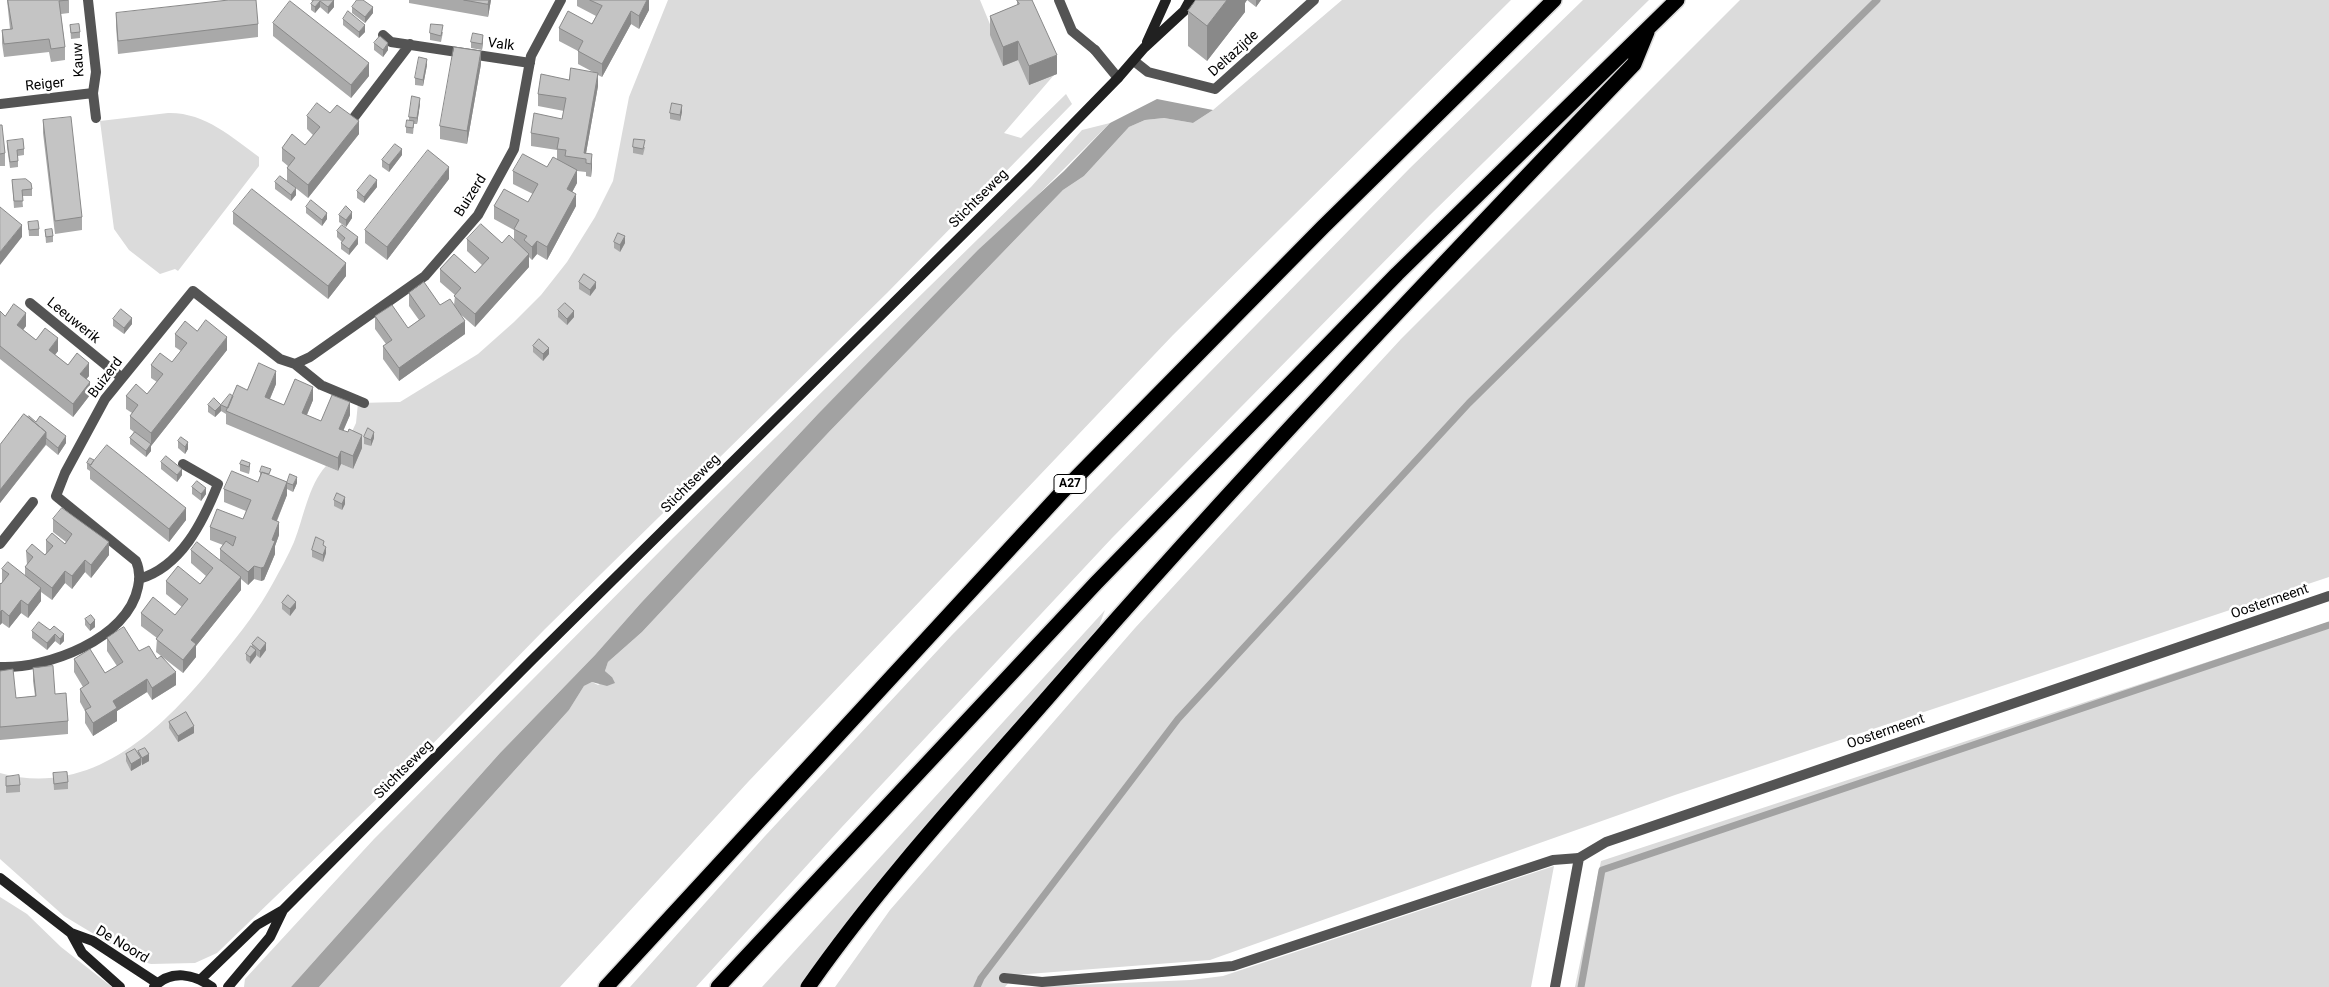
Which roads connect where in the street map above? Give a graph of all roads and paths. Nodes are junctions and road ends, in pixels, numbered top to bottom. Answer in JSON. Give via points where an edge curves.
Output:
{"nodes":[{"id":1,"x":88,"y":0,"type":"edge"},
{"id":2,"x":561,"y":0,"type":"edge"},
{"id":3,"x":1059,"y":0,"type":"edge"},
{"id":4,"x":1166,"y":0,"type":"edge"},
{"id":5,"x":1190,"y":0,"type":"edge"},
{"id":6,"x":1314,"y":0,"type":"edge"},
{"id":7,"x":1554,"y":0,"type":"edge"},
{"id":8,"x":1677,"y":0,"type":"edge"},
{"id":9,"x":1649,"y":26,"type":"junction"},
{"id":10,"x":382,"y":35,"type":"edge"},
{"id":11,"x":410,"y":44,"type":"junction"},
{"id":12,"x":1144,"y":48,"type":"junction"},
{"id":13,"x":1134,"y":61,"type":"junction"},
{"id":14,"x":530,"y":63,"type":"junction"},
{"id":15,"x":1118,"y":78,"type":"junction"},
{"id":16,"x":93,"y":93,"type":"junction"},
{"id":17,"x":0,"y":104,"type":"edge"},
{"id":18,"x":96,"y":118,"type":"dead end"},
{"id":19,"x":352,"y":120,"type":"edge"},
{"id":20,"x":30,"y":303,"type":"dead end"},
{"id":21,"x":294,"y":364,"type":"junction"},
{"id":22,"x":122,"y":378,"type":"junction"},
{"id":23,"x":364,"y":403,"type":"dead end"},
{"id":24,"x":182,"y":464,"type":"dead end"},
{"id":25,"x":33,"y":502,"type":"dead end"},
{"id":26,"x":0,"y":544,"type":"edge"},
{"id":27,"x":139,"y":579,"type":"junction"},
{"id":28,"x":2329,"y":596,"type":"edge"},
{"id":29,"x":0,"y":667,"type":"edge"},
{"id":30,"x":1579,"y":858,"type":"junction"},
{"id":31,"x":0,"y":878,"type":"edge"},
{"id":32,"x":283,"y":910,"type":"junction"},
{"id":33,"x":71,"y":933,"type":"junction"},
{"id":34,"x":1004,"y":978,"type":"dead end"},
{"id":35,"x":201,"y":979,"type":"junction"},
{"id":36,"x":156,"y":985,"type":"edge"},
{"id":37,"x":120,"y":987,"type":"edge"},
{"id":38,"x":212,"y":987,"type":"edge"},
{"id":39,"x":228,"y":987,"type":"edge"},
{"id":40,"x":606,"y":987,"type":"edge"},
{"id":41,"x":718,"y":987,"type":"edge"},
{"id":42,"x":808,"y":987,"type":"edge"},
{"id":43,"x":1555,"y":987,"type":"edge"}],
"edges":[{"from":1,"to":16,"type":"street","name":"Kauw","via":[[96,72]]},
{"from":2,"to":14,"type":"street","name":"Buizerd"},
{"from":3,"to":15,"type":"street","via":[[1072,31],[1095,50]]},
{"from":4,"to":12,"type":"street","name":"Stichtseweg"},
{"from":5,"to":12,"type":"street","name":"Stichtseweg","via":[[1184,11]]},
{"from":6,"to":13,"type":"street","name":"Deltazijde","via":[[1216,89],[1148,72]]},
{"from":7,"to":40,"type":"highway","number":"A27","via":[[1323,227],[1062,492]]},
{"from":8,"to":9,"type":"highway"},
{"from":9,"to":41,"type":"highway","via":[[1397,274],[1103,576]]},
{"from":9,"to":42,"type":"highway","via":[[1634,64],[1386,324],[1144,586],[904,862]]},
{"from":10,"to":11,"type":"street","name":"Valk","via":[[391,42]]},
{"from":11,"to":14,"type":"street","name":"Valk"},
{"from":11,"to":19,"type":"street"},
{"from":12,"to":13,"type":"street","name":"Stichtseweg"},
{"from":13,"to":15,"type":"street","name":"Stichtseweg"},
{"from":14,"to":21,"type":"street","name":"Buizerd","via":[[514,149],[473,222],[425,276],[310,357]]},
{"from":15,"to":32,"type":"street","name":"Stichtseweg"},
{"from":16,"to":17,"type":"street","name":"Reiger"},
{"from":16,"to":18,"type":"street","name":"Kauw"},
{"from":20,"to":22,"type":"street","name":"Leeuwerik"},
{"from":21,"to":22,"type":"street","name":"Buizerd","via":[[274,355],[193,291]]},
{"from":21,"to":23,"type":"street","name":"Buizerd","via":[[322,385]]},
{"from":22,"to":27,"type":"street","name":"Buizerd","via":[[100,408],[56,496],[130,555],[139,566]]},
{"from":24,"to":27,"type":"street","via":[[218,484],[202,522],[171,562],[152,576]]},
{"from":25,"to":26,"type":"street"},
{"from":27,"to":29,"type":"street","via":[[131,607],[109,631],[74,651],[47,661]]},
{"from":28,"to":30,"type":"street","name":"Oostermeent","via":[[1606,842]]},
{"from":30,"to":34,"type":"street","via":[[1553,860],[1233,966],[1042,982]]},
{"from":30,"to":43,"type":"street"},
{"from":31,"to":33,"type":"street","name":"De Noord"},
{"from":32,"to":35,"type":"street","name":"Stichtseweg","via":[[257,925]]},
{"from":32,"to":39,"type":"street","name":"Stichtseweg","via":[[270,937]]},
{"from":33,"to":36,"type":"street","name":"De Noord","via":[[93,941]]},
{"from":33,"to":37,"type":"street","name":"De Noord","via":[[82,953]]},
{"from":35,"to":36,"type":"street","via":[[178,975]]},
{"from":35,"to":38,"type":"street"}]}
